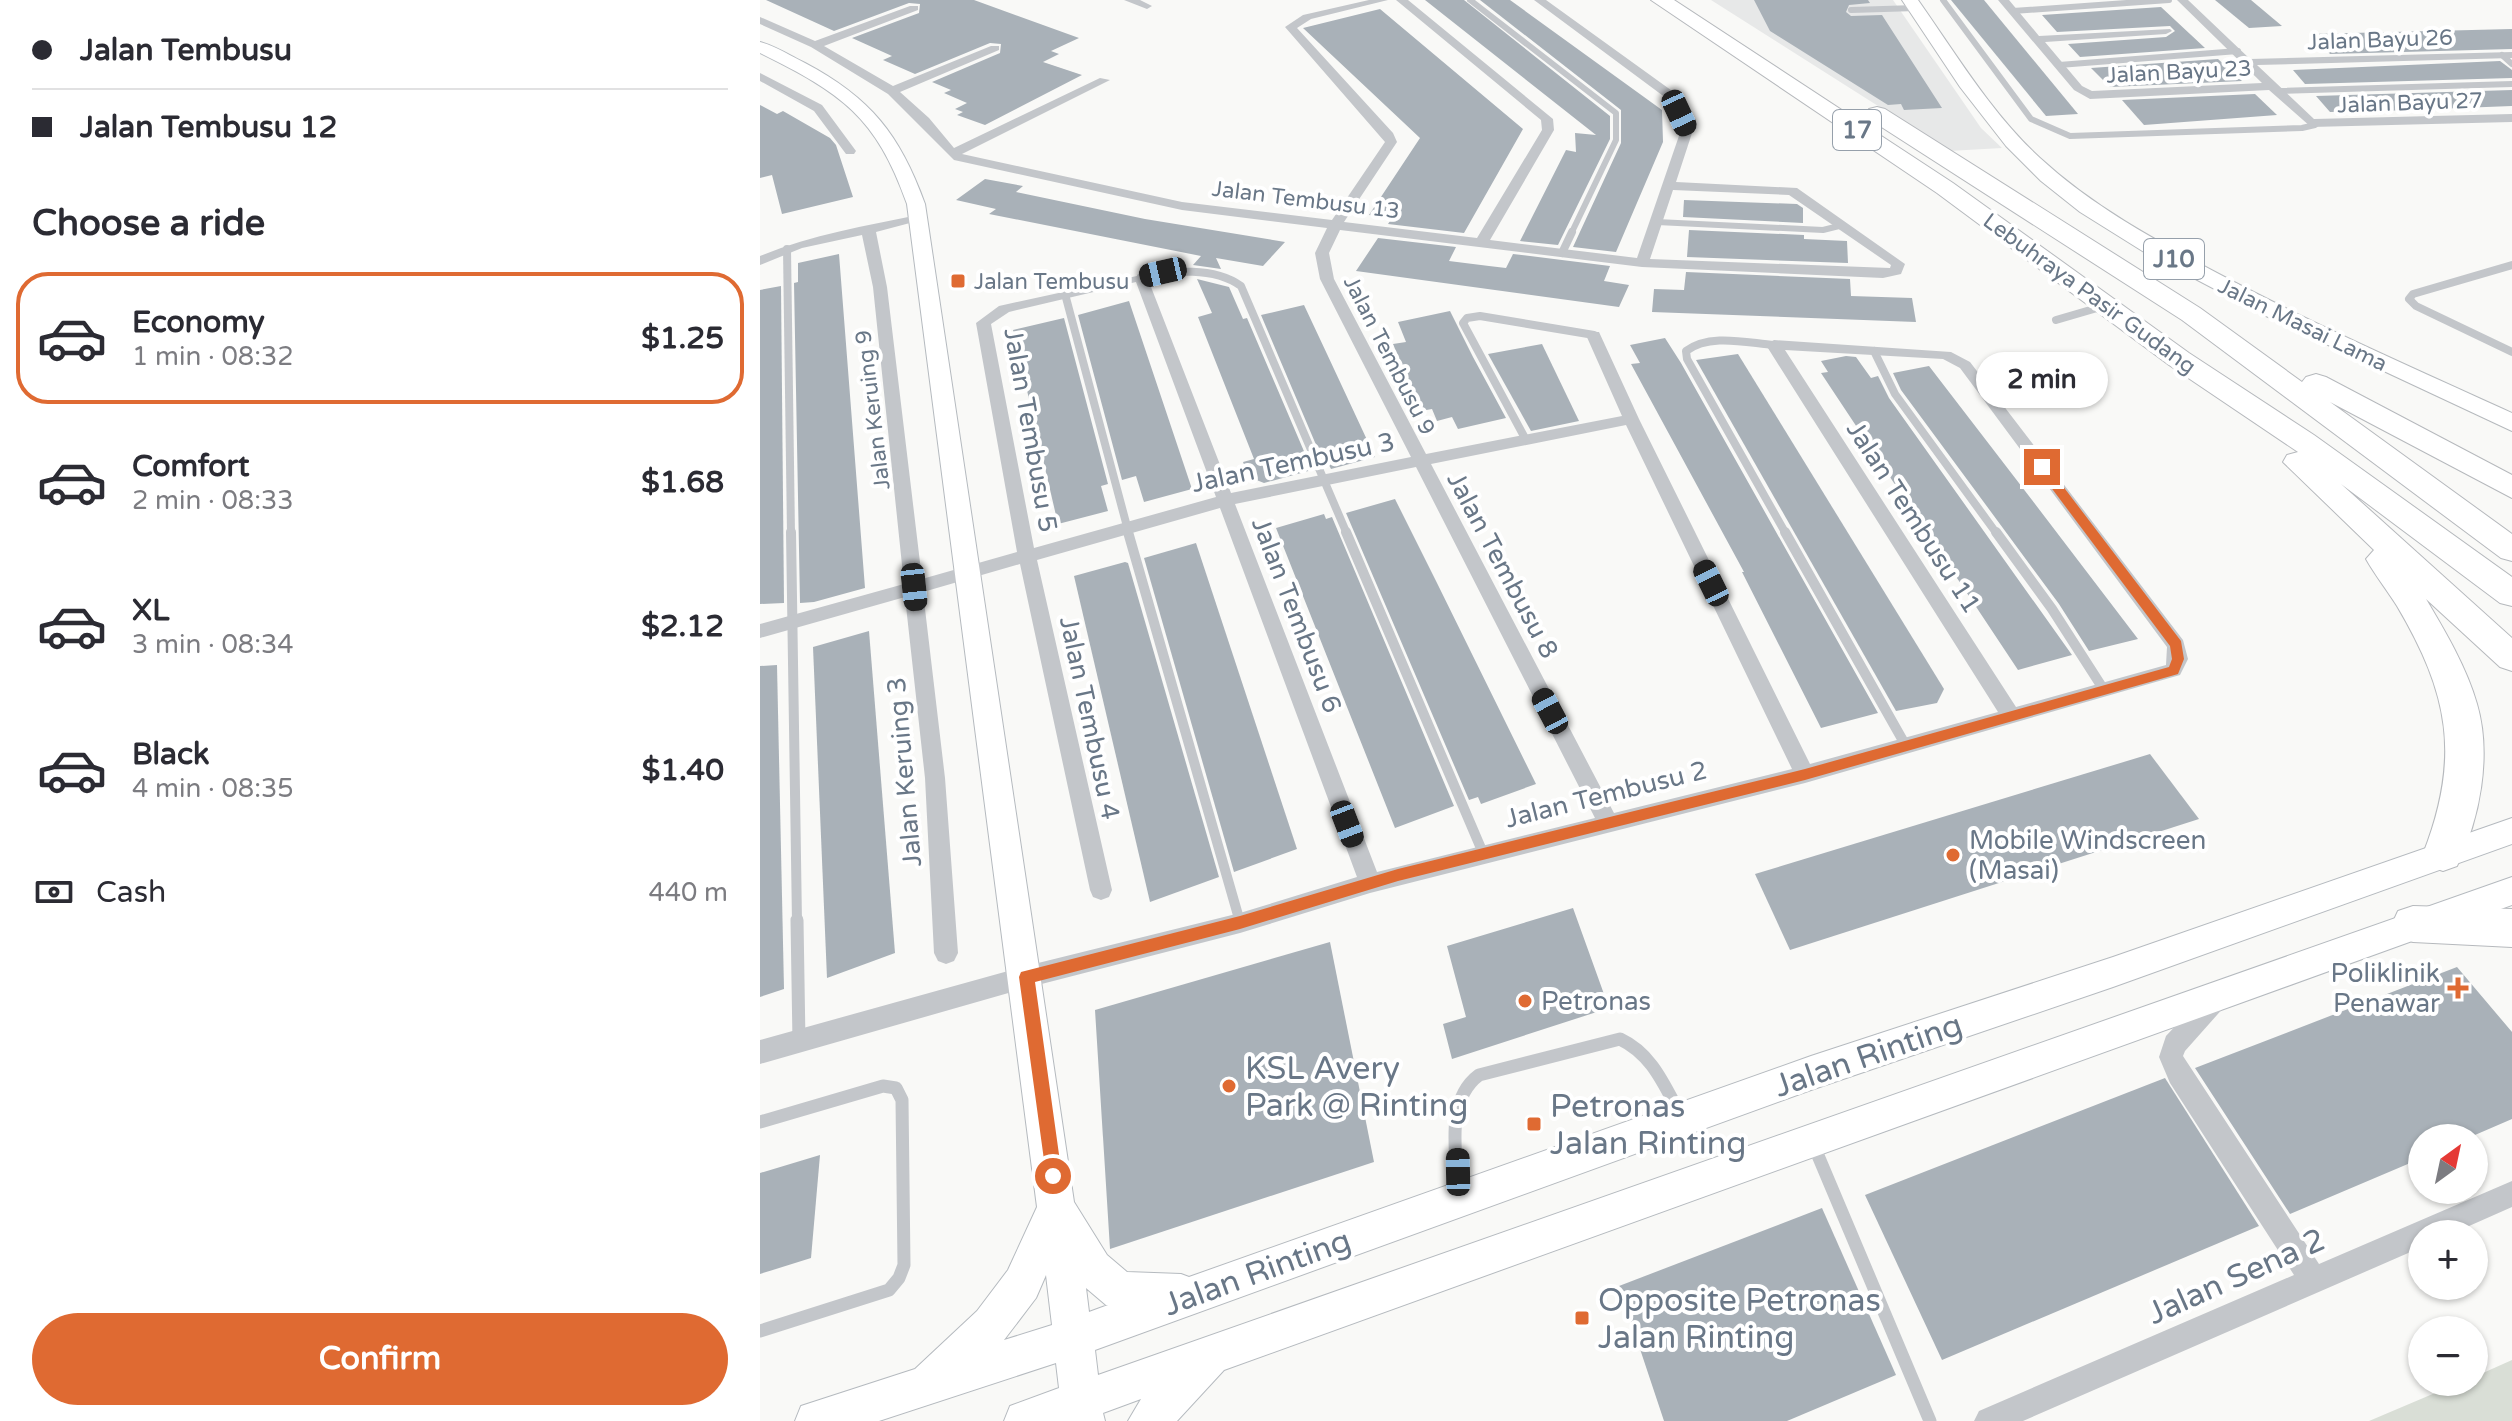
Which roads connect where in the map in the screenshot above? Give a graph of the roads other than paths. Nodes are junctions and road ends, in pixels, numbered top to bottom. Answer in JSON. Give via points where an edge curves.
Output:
{"nodes":[{"id":1,"x":1129,"y":0,"type":"edge"},
{"id":2,"x":1383,"y":0,"type":"edge"},
{"id":3,"x":1401,"y":0,"type":"edge"},
{"id":4,"x":1470,"y":0,"type":"edge"},
{"id":5,"x":1539,"y":0,"type":"edge"},
{"id":6,"x":1661,"y":0,"type":"edge"},
{"id":7,"x":1696,"y":0,"type":"edge"},
{"id":8,"x":1943,"y":0,"type":"edge"},
{"id":9,"x":2003,"y":0,"type":"edge"},
{"id":10,"x":2169,"y":0,"type":"edge"},
{"id":11,"x":2182,"y":0,"type":"edge"},
{"id":12,"x":1913,"y":4,"type":"edge"},
{"id":13,"x":1147,"y":6,"type":"dead end"},
{"id":14,"x":914,"y":8,"type":"dead end"},
{"id":15,"x":1851,"y":10,"type":"dead end"},
{"id":16,"x":2013,"y":11,"type":"junction"},
{"id":17,"x":760,"y":20,"type":"edge"},
{"id":18,"x":2166,"y":31,"type":"dead end"},
{"id":19,"x":2038,"y":39,"type":"junction"},
{"id":20,"x":815,"y":45,"type":"junction"},
{"id":21,"x":760,"y":47,"type":"edge"},
{"id":22,"x":995,"y":48,"type":"dead end"},
{"id":23,"x":2238,"y":51,"type":"junction"},
{"id":24,"x":2509,"y":58,"type":"edge"},
{"id":25,"x":1790,"y":60,"type":"dead end"},
{"id":26,"x":2250,"y":62,"type":"junction"},
{"id":27,"x":2059,"y":65,"type":"junction"},
{"id":28,"x":760,"y":76,"type":"edge"},
{"id":29,"x":1104,"y":80,"type":"dead end"},
{"id":30,"x":2512,"y":84,"type":"edge"},
{"id":31,"x":2274,"y":88,"type":"junction"},
{"id":32,"x":892,"y":91,"type":"junction"},
{"id":33,"x":1858,"y":102,"type":"dead end"},
{"id":34,"x":2512,"y":118,"type":"edge"},
{"id":35,"x":2313,"y":124,"type":"junction"},
{"id":36,"x":850,"y":151,"type":"dead end"},
{"id":37,"x":952,"y":154,"type":"junction"},
{"id":38,"x":1670,"y":186,"type":"junction"},
{"id":39,"x":918,"y":219,"type":"junction"},
{"id":40,"x":1657,"y":222,"type":"junction"},
{"id":41,"x":1336,"y":224,"type":"junction"},
{"id":42,"x":1843,"y":225,"type":"junction"},
{"id":43,"x":868,"y":229,"type":"junction"},
{"id":44,"x":1481,"y":243,"type":"junction"},
{"id":45,"x":787,"y":249,"type":"junction"},
{"id":46,"x":1562,"y":253,"type":"junction"},
{"id":47,"x":760,"y":261,"type":"edge"},
{"id":48,"x":1642,"y":263,"type":"junction"},
{"id":49,"x":2512,"y":265,"type":"edge"},
{"id":50,"x":1141,"y":277,"type":"junction"},
{"id":51,"x":1065,"y":294,"type":"junction"},
{"id":52,"x":2106,"y":305,"type":"junction"},
{"id":53,"x":2191,"y":314,"type":"junction"},
{"id":54,"x":2056,"y":320,"type":"dead end"},
{"id":55,"x":1594,"y":335,"type":"joint"},
{"id":56,"x":1774,"y":345,"type":"junction"},
{"id":57,"x":1874,"y":351,"type":"junction"},
{"id":58,"x":2512,"y":352,"type":"edge"},
{"id":59,"x":2179,"y":359,"type":"junction"},
{"id":60,"x":1631,"y":419,"type":"junction"},
{"id":61,"x":2512,"y":423,"type":"edge"},
{"id":62,"x":2413,"y":436,"type":"junction"},
{"id":63,"x":1526,"y":440,"type":"junction"},
{"id":64,"x":1419,"y":461,"type":"junction"},
{"id":65,"x":2300,"y":464,"type":"junction"},
{"id":66,"x":1324,"y":480,"type":"junction"},
{"id":67,"x":2512,"y":488,"type":"edge"},
{"id":68,"x":1226,"y":500,"type":"junction"},
{"id":69,"x":2512,"y":503,"type":"edge"},
{"id":70,"x":1127,"y":528,"type":"junction"},
{"id":71,"x":2512,"y":550,"type":"edge"},
{"id":72,"x":1027,"y":557,"type":"junction"},
{"id":73,"x":969,"y":571,"type":"junction"},
{"id":74,"x":914,"y":587,"type":"junction"},
{"id":75,"x":2512,"y":594,"type":"edge"},
{"id":76,"x":794,"y":621,"type":"junction"},
{"id":77,"x":760,"y":631,"type":"edge"},
{"id":78,"x":2512,"y":658,"type":"edge"},
{"id":79,"x":2104,"y":690,"type":"junction"},
{"id":80,"x":2011,"y":716,"type":"junction"},
{"id":81,"x":1906,"y":746,"type":"junction"},
{"id":82,"x":1805,"y":774,"type":"junction"},
{"id":83,"x":1608,"y":822,"type":"junction"},
{"id":84,"x":2512,"y":831,"type":"edge"},
{"id":85,"x":1483,"y":853,"type":"junction"},
{"id":86,"x":2443,"y":854,"type":"junction"},
{"id":87,"x":1370,"y":883,"type":"junction"},
{"id":88,"x":1101,"y":890,"type":"dead end"},
{"id":89,"x":2512,"y":891,"type":"edge"},
{"id":90,"x":1240,"y":923,"type":"junction"},
{"id":91,"x":2413,"y":924,"type":"junction"},
{"id":92,"x":2512,"y":928,"type":"edge"},
{"id":93,"x":946,"y":953,"type":"dead end"},
{"id":94,"x":1026,"y":977,"type":"junction"},
{"id":95,"x":2220,"y":995,"type":"junction"},
{"id":96,"x":799,"y":1042,"type":"junction"},
{"id":97,"x":760,"y":1052,"type":"edge"},
{"id":98,"x":1682,"y":1119,"type":"junction"},
{"id":99,"x":760,"y":1122,"type":"edge"},
{"id":100,"x":1812,"y":1140,"type":"junction"},
{"id":101,"x":2512,"y":1194,"type":"edge"},
{"id":102,"x":1458,"y":1200,"type":"junction"},
{"id":103,"x":1057,"y":1205,"type":"junction"},
{"id":104,"x":2313,"y":1279,"type":"junction"},
{"id":105,"x":1198,"y":1294,"type":"junction"},
{"id":106,"x":760,"y":1331,"type":"edge"},
{"id":107,"x":1075,"y":1337,"type":"junction"},
{"id":108,"x":1214,"y":1353,"type":"junction"},
{"id":109,"x":922,"y":1387,"type":"junction"},
{"id":110,"x":1083,"y":1410,"type":"edge"},
{"id":111,"x":816,"y":1421,"type":"edge"},
{"id":112,"x":1025,"y":1421,"type":"edge"},
{"id":113,"x":1149,"y":1421,"type":"edge"},
{"id":114,"x":1930,"y":1421,"type":"edge"},
{"id":115,"x":1989,"y":1421,"type":"edge"}],
"edges":[{"from":1,"to":13,"type":"street"},
{"from":2,"to":41,"type":"street","name":"Jalan Tembusu 9","via":[[1307,17],[1290,27],[1391,142]]},
{"from":3,"to":44,"type":"street","via":[[1547,119],[1548,130]]},
{"from":4,"to":46,"type":"lane","via":[[1616,113],[1616,140]]},
{"from":5,"to":38,"type":"street","via":[[1671,96],[1687,130]]},
{"from":6,"to":52,"type":"highway","name":"Lebuhraya Pasir Gudang","number":"17","via":[[1945,188]]},
{"from":7,"to":25,"type":"highway"},
{"from":8,"to":35,"type":"lane","via":[[2031,119],[2070,136]]},
{"from":9,"to":16,"type":"street"},
{"from":10,"to":16,"type":"lane"},
{"from":11,"to":23,"type":"street"},
{"from":12,"to":15,"type":"lane"},
{"from":12,"to":61,"type":"main road","name":"Jalan Masai Lama","number":"J10","via":[[1999,124],[2031,161],[2077,199],[2264,308]]},
{"from":14,"to":20,"type":"street"},
{"from":16,"to":19,"type":"street"},
{"from":17,"to":20,"type":"street"},
{"from":18,"to":19,"type":"street"},
{"from":19,"to":27,"type":"street"},
{"from":20,"to":32,"type":"street"},
{"from":21,"to":39,"type":"main road","via":[[849,95],[886,135],[904,166]]},
{"from":22,"to":32,"type":"street"},
{"from":23,"to":26,"type":"street"},
{"from":23,"to":27,"type":"lane"},
{"from":24,"to":26,"type":"street","name":"Jalan Bayu 26"},
{"from":26,"to":31,"type":"street"},
{"from":27,"to":31,"type":"street","name":"Jalan Bayu 23","via":[[2090,95]]},
{"from":28,"to":36,"type":"street","via":[[818,108]]},
{"from":29,"to":37,"type":"street"},
{"from":30,"to":31,"type":"lane"},
{"from":31,"to":35,"type":"street"},
{"from":32,"to":37,"type":"street"},
{"from":33,"to":53,"type":"highway","name":"Lebuhraya Pasir Gudang","number":"17"},
{"from":34,"to":35,"type":"street","name":"Jalan Bayu 27"},
{"from":37,"to":41,"type":"street","name":"Jalan Tembusu 13","via":[[1182,206]]},
{"from":38,"to":40,"type":"street"},
{"from":38,"to":42,"type":"street","via":[[1792,191]]},
{"from":39,"to":43,"type":"street"},
{"from":39,"to":73,"type":"main road"},
{"from":40,"to":42,"type":"lane","via":[[1823,230]]},
{"from":40,"to":48,"type":"street"},
{"from":41,"to":44,"type":"street","name":"Jalan Tembusu 13"},
{"from":41,"to":64,"type":"street","name":"Jalan Tembusu 9","via":[[1322,253],[1327,279]]},
{"from":42,"to":48,"type":"street","name":"Jalan Tembusu 13","via":[[1898,264],[1896,271]]},
{"from":43,"to":45,"type":"street"},
{"from":43,"to":74,"type":"street","name":"Jalan Keruing 9","via":[[880,287]]},
{"from":44,"to":46,"type":"street","name":"Jalan Tembusu 13"},
{"from":45,"to":47,"type":"street"},
{"from":45,"to":76,"type":"lane"},
{"from":46,"to":48,"type":"street","name":"Jalan Tembusu 13"},
{"from":49,"to":58,"type":"lane","via":[[2409,296],[2441,319]]},
{"from":50,"to":51,"type":"street"},
{"from":50,"to":66,"type":"lane","via":[[1180,272],[1235,280],[1241,286]]},
{"from":50,"to":68,"type":"street","name":"Jalan Tembusu 6"},
{"from":51,"to":70,"type":"lane"},
{"from":51,"to":72,"type":"street","name":"Jalan Tembusu 5","via":[[991,315],[983,323]]},
{"from":52,"to":54,"type":"lane"},
{"from":52,"to":59,"type":"highway","name":"Lebuhraya Pasir Gudang","number":"17"},
{"from":53,"to":62,"type":"highway"},
{"from":53,"to":71,"type":"highway","name":"Lebuhraya Pasir Gudang","number":"17"},
{"from":55,"to":60,"type":"street"},
{"from":55,"to":63,"type":"lane","via":[[1480,316],[1463,323]]},
{"from":56,"to":57,"type":"street"},
{"from":56,"to":80,"type":"street","name":"Jalan Tembusu 11"},
{"from":56,"to":81,"type":"lane","via":[[1705,341],[1686,351]]},
{"from":57,"to":79,"type":"lane","via":[[1895,394],[2052,609]]},
{"from":57,"to":79,"type":"street","name":"Jalan Tembusu 2","via":[[1946,355],[1965,365],[2176,645],[2173,670]]},
{"from":59,"to":65,"type":"highway"},
{"from":59,"to":75,"type":"highway","name":"Lebuhraya Pasir Gudang","number":"17","via":[[2304,442]]},
{"from":60,"to":63,"type":"street","name":"Jalan Tembusu 3"},
{"from":60,"to":82,"type":"street"},
{"from":62,"to":67,"type":"highway"},
{"from":62,"to":69,"type":"highway"},
{"from":63,"to":64,"type":"street","name":"Jalan Tembusu 3"},
{"from":64,"to":66,"type":"street","name":"Jalan Tembusu 3"},
{"from":64,"to":83,"type":"street","name":"Jalan Tembusu 8"},
{"from":65,"to":78,"type":"highway"},
{"from":65,"to":86,"type":"highway","via":[[2399,580],[2430,633],[2460,706],[2464,730],[2457,820]]},
{"from":66,"to":68,"type":"street","name":"Jalan Tembusu 3"},
{"from":66,"to":85,"type":"lane"},
{"from":68,"to":70,"type":"street","name":"Jalan Tembusu 3"},
{"from":68,"to":87,"type":"street","name":"Jalan Tembusu 6"},
{"from":70,"to":72,"type":"street","name":"Jalan Tembusu 3"},
{"from":70,"to":90,"type":"lane"},
{"from":72,"to":73,"type":"street","name":"Jalan Tembusu 3"},
{"from":72,"to":88,"type":"street","name":"Jalan Tembusu 4"},
{"from":73,"to":74,"type":"street","name":"Jalan Tembusu 3"},
{"from":73,"to":94,"type":"main road"},
{"from":74,"to":76,"type":"street","name":"Jalan Tembusu 3"},
{"from":74,"to":93,"type":"street","name":"Jalan Keruing 3","via":[[935,778]]},
{"from":76,"to":77,"type":"street","name":"Jalan Tembusu 3"},
{"from":76,"to":96,"type":"lane"},
{"from":79,"to":80,"type":"street","name":"Jalan Tembusu 2"},
{"from":80,"to":81,"type":"street","name":"Jalan Tembusu 2"},
{"from":81,"to":82,"type":"street","name":"Jalan Tembusu 2"},
{"from":82,"to":83,"type":"street","name":"Jalan Tembusu 2"},
{"from":83,"to":85,"type":"street","name":"Jalan Tembusu 2"},
{"from":84,"to":86,"type":"main road","name":"Jalan Rinting"},
{"from":85,"to":87,"type":"street","name":"Jalan Tembusu 2"},
{"from":86,"to":98,"type":"main road","name":"Jalan Rinting"},
{"from":87,"to":90,"type":"street","name":"Jalan Tembusu 2"},
{"from":89,"to":91,"type":"main road"},
{"from":90,"to":94,"type":"street","name":"Jalan Tembusu 2"},
{"from":91,"to":92,"type":"highway"},
{"from":91,"to":95,"type":"main road"},
{"from":94,"to":96,"type":"street","name":"Jalan Tembusu 2"},
{"from":94,"to":103,"type":"main road"},
{"from":95,"to":100,"type":"main road"},
{"from":95,"to":104,"type":"street","via":[[2175,1044],[2171,1057]]},
{"from":96,"to":97,"type":"street","name":"Jalan Tembusu 2"},
{"from":98,"to":102,"type":"main road","name":"Jalan Rinting"},
{"from":98,"to":102,"type":"lane","via":[[1644,1055],[1620,1039],[1479,1075],[1467,1083],[1458,1102]]},
{"from":99,"to":106,"type":"lane","via":[[883,1086],[896,1088],[902,1100],[904,1265],[889,1290]]},
{"from":100,"to":108,"type":"main road"},
{"from":100,"to":114,"type":"lane"},
{"from":101,"to":104,"type":"street","name":"Jalan Sena 2"},
{"from":102,"to":105,"type":"main road","name":"Jalan Rinting"},
{"from":103,"to":105,"type":"main road","via":[[1093,1269],[1120,1291]]},
{"from":103,"to":107,"type":"main road"},
{"from":103,"to":109,"type":"main road","via":[[1022,1284],[991,1325]]},
{"from":104,"to":115,"type":"street","name":"Jalan Sena 2"},
{"from":105,"to":107,"type":"main road","name":"Jalan Rinting"},
{"from":107,"to":109,"type":"main road","name":"Jalan Rinting"},
{"from":107,"to":110,"type":"main road"},
{"from":108,"to":110,"type":"main road"},
{"from":108,"to":113,"type":"main road"},
{"from":109,"to":111,"type":"main road","name":"Jalan Rinting"},
{"from":110,"to":112,"type":"main road"}]}
